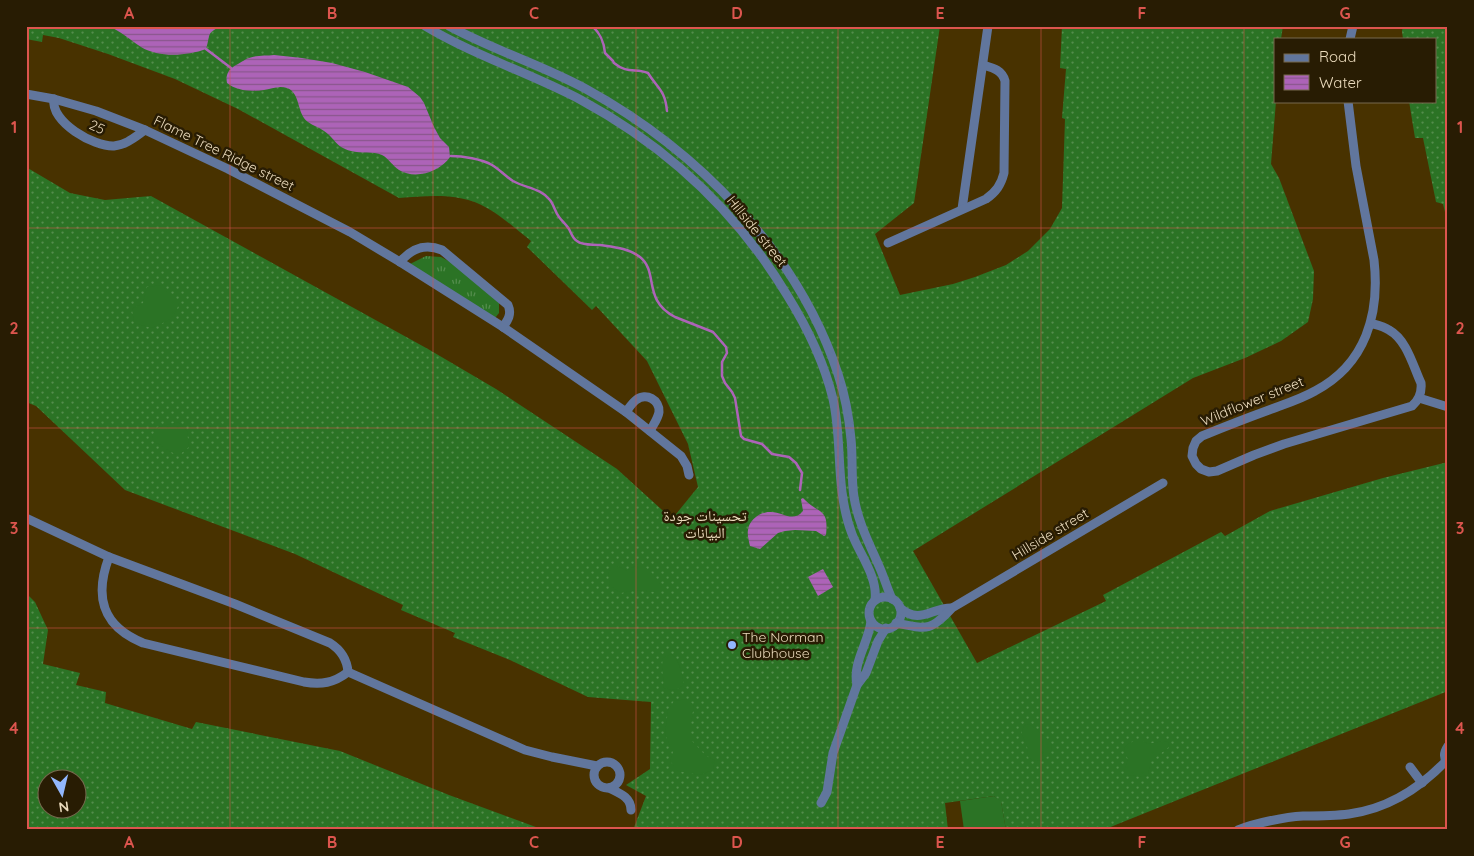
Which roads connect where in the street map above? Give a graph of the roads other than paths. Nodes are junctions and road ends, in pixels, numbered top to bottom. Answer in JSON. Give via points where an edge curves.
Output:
{"nodes":[{"id":1,"x":425,"y":26,"type":"edge"},
{"id":2,"x":449,"y":26,"type":"edge"},
{"id":3,"x":988,"y":26,"type":"edge"},
{"id":4,"x":983,"y":65,"type":"junction"},
{"id":5,"x":26,"y":94,"type":"edge"},
{"id":6,"x":54,"y":99,"type":"junction"},
{"id":7,"x":1348,"y":102,"type":"edge"},
{"id":8,"x":145,"y":130,"type":"junction"},
{"id":9,"x":962,"y":209,"type":"junction"},
{"id":10,"x":888,"y":243,"type":"dead end"},
{"id":11,"x":777,"y":257,"type":"junction"},
{"id":12,"x":400,"y":262,"type":"junction"},
{"id":13,"x":768,"y":264,"type":"junction"},
{"id":14,"x":1370,"y":323,"type":"junction"},
{"id":15,"x":503,"y":327,"type":"junction"},
{"id":16,"x":1419,"y":398,"type":"junction"},
{"id":17,"x":1448,"y":407,"type":"edge"},
{"id":18,"x":626,"y":412,"type":"junction"},
{"id":19,"x":650,"y":431,"type":"junction"},
{"id":20,"x":689,"y":475,"type":"dead end"},
{"id":21,"x":1163,"y":483,"type":"dead end"},
{"id":22,"x":26,"y":518,"type":"edge"},
{"id":23,"x":109,"y":557,"type":"junction"},
{"id":24,"x":892,"y":599,"type":"junction"},
{"id":25,"x":875,"y":600,"type":"junction"},
{"id":26,"x":900,"y":608,"type":"junction"},
{"id":27,"x":951,"y":608,"type":"junction"},
{"id":28,"x":925,"y":615,"type":"junction"},
{"id":29,"x":871,"y":621,"type":"junction"},
{"id":30,"x":896,"y":623,"type":"junction"},
{"id":31,"x":934,"y":624,"type":"junction"},
{"id":32,"x":886,"y":628,"type":"junction"},
{"id":33,"x":920,"y":628,"type":"junction"},
{"id":34,"x":348,"y":672,"type":"junction"},
{"id":35,"x":857,"y":685,"type":"junction"},
{"id":36,"x":1448,"y":746,"type":"edge"},
{"id":37,"x":1447,"y":762,"type":"edge"},
{"id":38,"x":598,"y":766,"type":"junction"},
{"id":39,"x":1410,"y":767,"type":"dead end"},
{"id":40,"x":1422,"y":783,"type":"junction"},
{"id":41,"x":609,"y":788,"type":"junction"},
{"id":42,"x":821,"y":803,"type":"dead end"},
{"id":43,"x":631,"y":810,"type":"dead end"},
{"id":44,"x":1238,"y":830,"type":"edge"}],
"edges":[{"from":1,"to":13,"type":"street","name":"Hillside street","via":[[476,53],[575,97],[638,135],[711,196]]},
{"from":2,"to":11,"type":"street","name":"Hillside street","via":[[572,82],[645,125],[718,187]]},
{"from":3,"to":4,"type":"street"},
{"from":4,"to":9,"type":"street"},
{"from":4,"to":9,"type":"street","via":[[999,71],[1005,81],[1004,173],[1000,186],[991,195]]},
{"from":5,"to":6,"type":"street","name":"Flame Tree Ridge street"},
{"from":6,"to":8,"type":"street","name":"Flame Tree Ridge street"},
{"from":6,"to":8,"type":"street","name":"25","via":[[54,109],[60,118],[99,144],[119,145]]},
{"from":7,"to":14,"type":"street","name":"Wildflower street","via":[[1356,166],[1374,260],[1376,291]]},
{"from":8,"to":12,"type":"street","name":"Flame Tree Ridge street","via":[[301,206]]},
{"from":9,"to":10,"type":"street"},
{"from":11,"to":13,"type":"street"},
{"from":11,"to":24,"type":"street","name":"Hillside street","via":[[817,323],[838,374],[849,422],[856,506]]},
{"from":12,"to":15,"type":"street","name":"Flame Tree Ridge street"},
{"from":12,"to":15,"type":"street","via":[[418,248],[442,250],[508,305],[509,318]]},
{"from":13,"to":25,"type":"street","name":"Hillside street","via":[[802,318],[827,378],[837,420],[846,515],[874,584]]},
{"from":14,"to":16,"type":"street","via":[[1390,330],[1402,342],[1420,383]]},
{"from":14,"to":16,"type":"street","name":"Wildflower street","via":[[1357,352],[1337,376],[1316,391],[1202,436],[1192,448],[1196,464],[1209,472],[1217,471],[1284,444],[1407,409]]},
{"from":15,"to":18,"type":"street","name":"Flame Tree Ridge street"},
{"from":16,"to":17,"type":"street"},
{"from":18,"to":19,"type":"street","name":"Flame Tree Ridge street"},
{"from":18,"to":19,"type":"street","via":[[638,398],[654,399],[659,414]]},
{"from":19,"to":20,"type":"street","name":"Flame Tree Ridge street","via":[[683,459]]},
{"from":21,"to":27,"type":"street","name":"Hillside street"},
{"from":22,"to":23,"type":"street"},
{"from":23,"to":34,"type":"street","via":[[330,644],[340,650]]},
{"from":23,"to":34,"type":"street","via":[[102,580],[103,602],[109,616],[129,637],[304,682],[328,683]]},
{"from":24,"to":25,"type":"street","via":[[883,597]]},
{"from":24,"to":26,"type":"street","name":"Hillside street"},
{"from":25,"to":29,"type":"street","name":"Hillside street","via":[[869,608]]},
{"from":26,"to":28,"type":"street","name":"Hillside street","via":[[911,615]]},
{"from":26,"to":30,"type":"street"},
{"from":27,"to":28,"type":"street","name":"Hillside street"},
{"from":27,"to":31,"type":"street","name":"Hillside street"},
{"from":28,"to":31,"type":"street","via":[[933,619]]},
{"from":28,"to":33,"type":"street","via":[[918,621]]},
{"from":29,"to":32,"type":"street"},
{"from":29,"to":35,"type":"street","name":"Hillside street","via":[[856,670]]},
{"from":30,"to":32,"type":"street"},
{"from":30,"to":33,"type":"street","name":"Hillside street"},
{"from":31,"to":33,"type":"street","name":"Hillside street"},
{"from":32,"to":35,"type":"street","via":[[866,673]]},
{"from":34,"to":38,"type":"street","via":[[525,750]]},
{"from":35,"to":42,"type":"street","via":[[833,754],[827,792]]},
{"from":36,"to":37,"type":"street","via":[[1444,753]]},
{"from":37,"to":40,"type":"street"},
{"from":38,"to":41,"type":"street","via":[[594,774],[596,782],[602,788]]},
{"from":38,"to":41,"type":"street","via":[[609,762],[619,770],[618,783]]},
{"from":39,"to":40,"type":"street"},
{"from":40,"to":44,"type":"street","via":[[1394,800],[1362,812],[1294,817]]},
{"from":41,"to":43,"type":"street","via":[[629,800]]}]}
